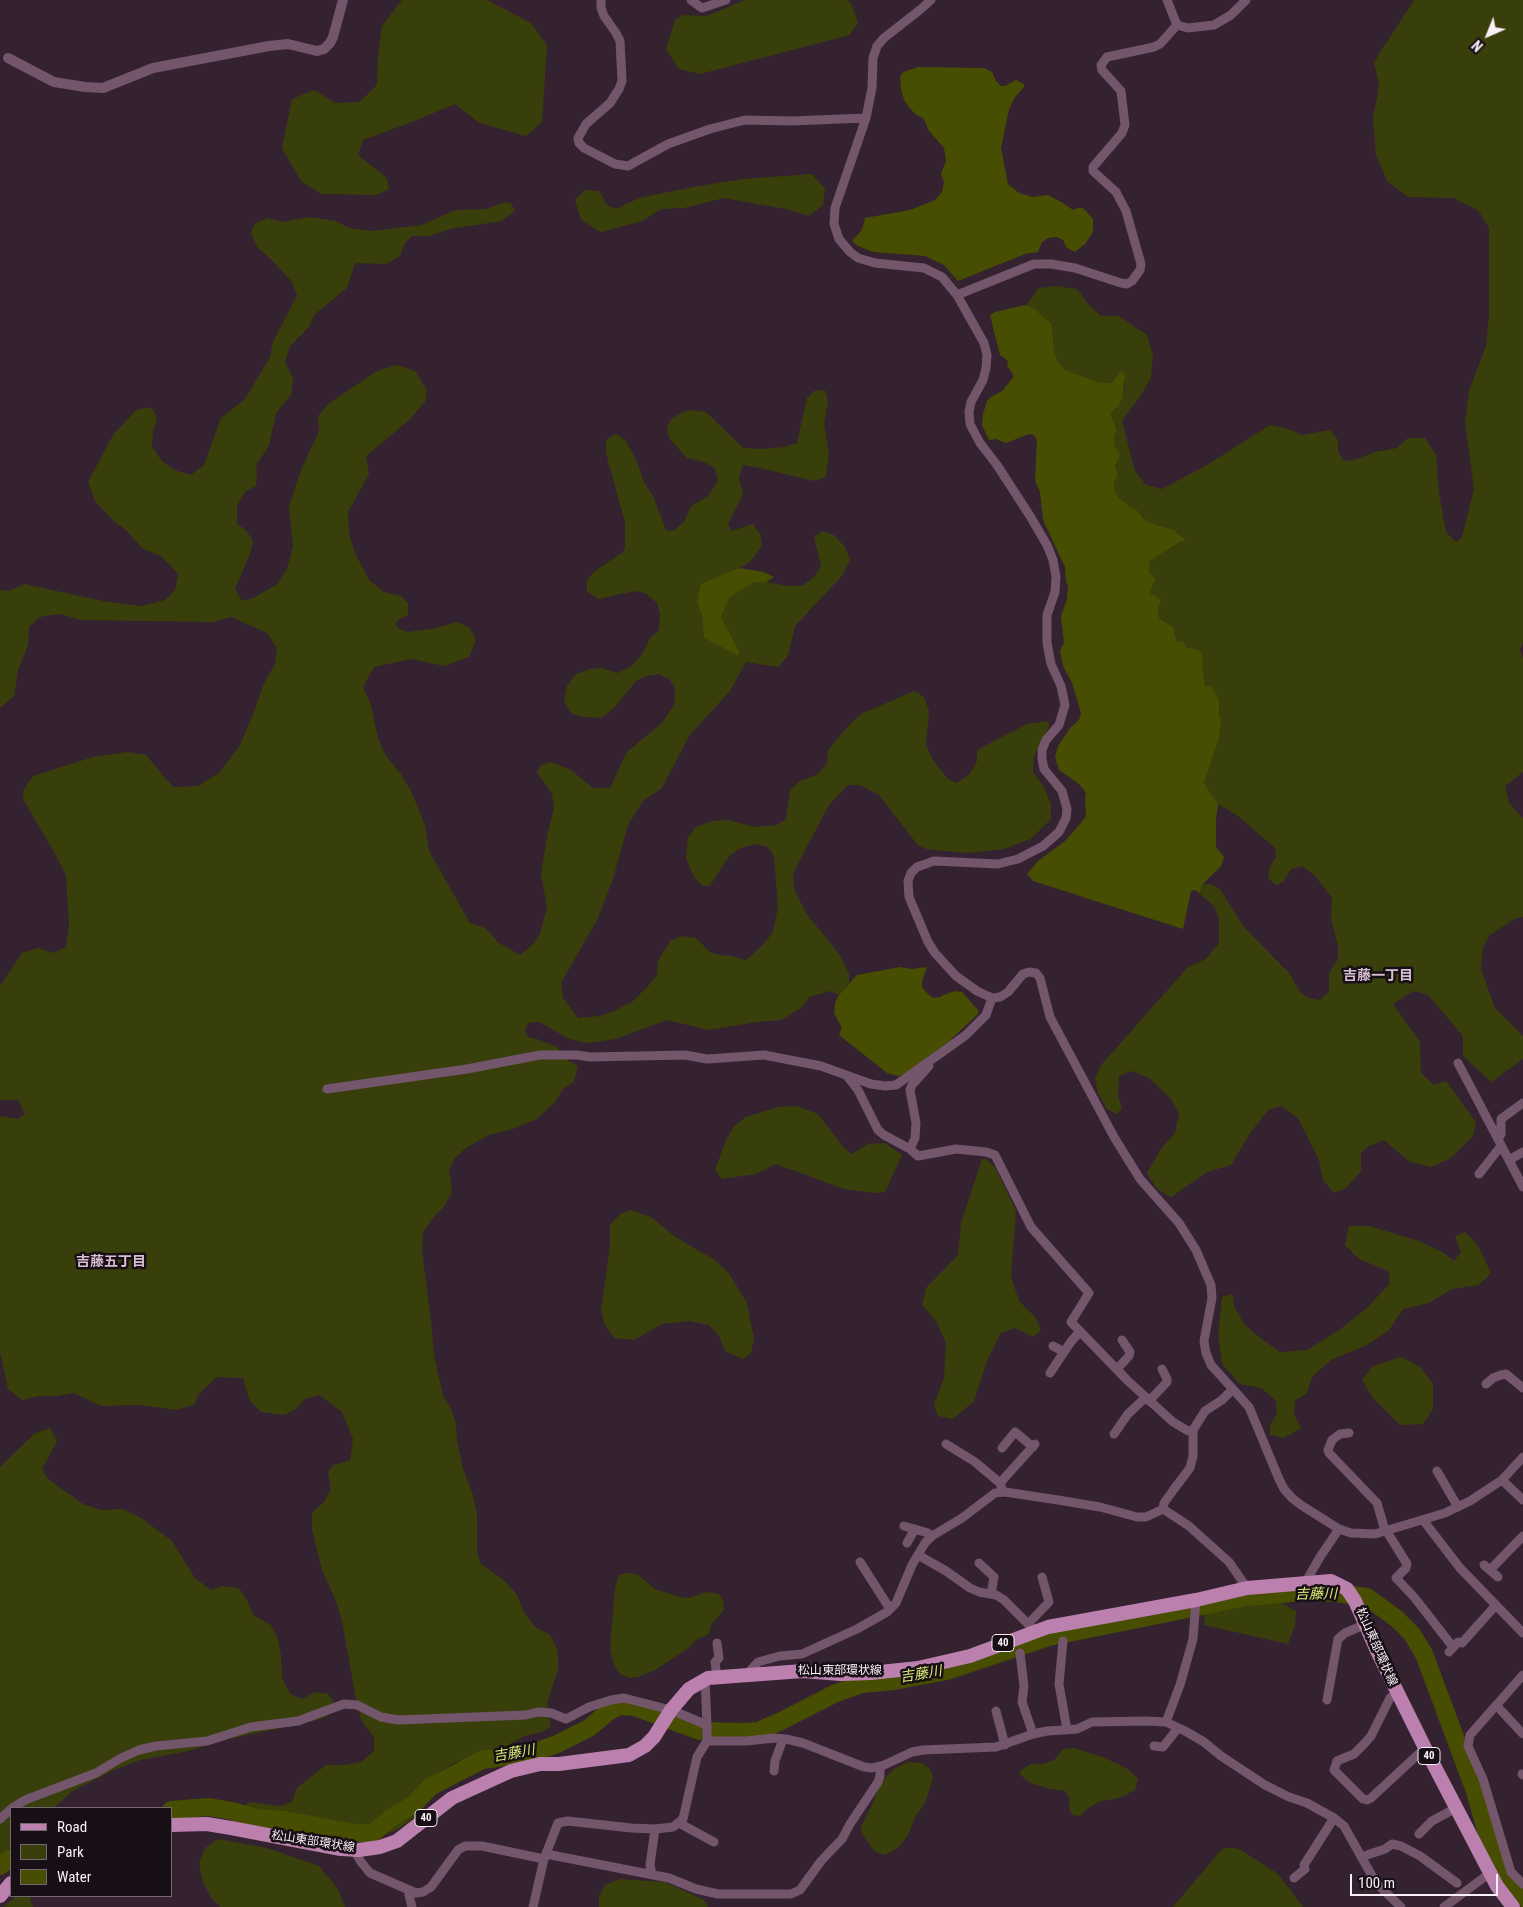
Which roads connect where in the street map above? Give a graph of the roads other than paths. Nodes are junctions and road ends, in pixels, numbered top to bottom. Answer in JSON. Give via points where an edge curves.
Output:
{"nodes":[{"id":1,"x":343,"y":0,"type":"edge"},
{"id":2,"x":601,"y":0,"type":"edge"},
{"id":3,"x":691,"y":0,"type":"edge"},
{"id":4,"x":726,"y":0,"type":"edge"},
{"id":5,"x":931,"y":0,"type":"edge"},
{"id":6,"x":1167,"y":0,"type":"edge"},
{"id":7,"x":1246,"y":0,"type":"edge"},
{"id":8,"x":1177,"y":25,"type":"junction"},
{"id":9,"x":8,"y":58,"type":"dead end"},
{"id":10,"x":866,"y":118,"type":"junction"},
{"id":11,"x":957,"y":295,"type":"junction"},
{"id":12,"x":992,"y":998,"type":"junction"},
{"id":13,"x":932,"y":1060,"type":"junction"},
{"id":14,"x":1458,"y":1063,"type":"dead end"},
{"id":15,"x":848,"y":1077,"type":"junction"},
{"id":16,"x":327,"y":1089,"type":"dead end"},
{"id":17,"x":1523,"y":1103,"type":"edge"},
{"id":18,"x":1499,"y":1143,"type":"junction"},
{"id":19,"x":910,"y":1149,"type":"junction"},
{"id":20,"x":1523,"y":1152,"type":"edge"},
{"id":21,"x":1508,"y":1160,"type":"junction"},
{"id":22,"x":1479,"y":1174,"type":"dead end"},
{"id":23,"x":1523,"y":1187,"type":"edge"},
{"id":24,"x":1080,"y":1332,"type":"junction"},
{"id":25,"x":1122,"y":1340,"type":"dead end"},
{"id":26,"x":1053,"y":1346,"type":"dead end"},
{"id":27,"x":1064,"y":1352,"type":"junction"},
{"id":28,"x":1117,"y":1369,"type":"junction"},
{"id":29,"x":1162,"y":1370,"type":"dead end"},
{"id":30,"x":1050,"y":1373,"type":"dead end"},
{"id":31,"x":1486,"y":1384,"type":"dead end"},
{"id":32,"x":1523,"y":1388,"type":"edge"},
{"id":33,"x":1233,"y":1389,"type":"junction"},
{"id":34,"x":1148,"y":1399,"type":"junction"},
{"id":35,"x":1193,"y":1430,"type":"junction"},
{"id":36,"x":1349,"y":1433,"type":"dead end"},
{"id":37,"x":1114,"y":1434,"type":"dead end"},
{"id":38,"x":946,"y":1444,"type":"dead end"},
{"id":39,"x":1002,"y":1448,"type":"dead end"},
{"id":40,"x":1523,"y":1458,"type":"edge"},
{"id":41,"x":1437,"y":1471,"type":"dead end"},
{"id":42,"x":1502,"y":1480,"type":"junction"},
{"id":43,"x":1002,"y":1488,"type":"junction"},
{"id":44,"x":1523,"y":1500,"type":"edge"},
{"id":45,"x":1458,"y":1507,"type":"junction"},
{"id":46,"x":1163,"y":1509,"type":"junction"},
{"id":47,"x":1423,"y":1520,"type":"junction"},
{"id":48,"x":904,"y":1526,"type":"dead end"},
{"id":49,"x":915,"y":1529,"type":"junction"},
{"id":50,"x":1339,"y":1529,"type":"junction"},
{"id":51,"x":1387,"y":1531,"type":"junction"},
{"id":52,"x":932,"y":1536,"type":"junction"},
{"id":53,"x":1523,"y":1536,"type":"edge"},
{"id":54,"x":907,"y":1543,"type":"dead end"},
{"id":55,"x":918,"y":1555,"type":"junction"},
{"id":56,"x":860,"y":1562,"type":"dead end"},
{"id":57,"x":979,"y":1563,"type":"dead end"},
{"id":58,"x":1042,"y":1577,"type":"dead end"},
{"id":59,"x":1498,"y":1577,"type":"dead end"},
{"id":60,"x":1305,"y":1583,"type":"junction"},
{"id":61,"x":1247,"y":1588,"type":"junction"},
{"id":62,"x":991,"y":1594,"type":"junction"},
{"id":63,"x":1496,"y":1605,"type":"junction"},
{"id":64,"x":1196,"y":1606,"type":"junction"},
{"id":65,"x":890,"y":1609,"type":"junction"},
{"id":66,"x":1366,"y":1624,"type":"junction"},
{"id":67,"x":1032,"y":1628,"type":"junction"},
{"id":68,"x":1523,"y":1633,"type":"edge"},
{"id":69,"x":1063,"y":1641,"type":"dead end"},
{"id":70,"x":717,"y":1643,"type":"dead end"},
{"id":71,"x":1020,"y":1653,"type":"dead end"},
{"id":72,"x":746,"y":1675,"type":"junction"},
{"id":73,"x":1523,"y":1675,"type":"edge"},
{"id":74,"x":711,"y":1678,"type":"junction"},
{"id":75,"x":1397,"y":1693,"type":"junction"},
{"id":76,"x":1330,"y":1696,"type":"dead end"},
{"id":77,"x":1496,"y":1705,"type":"junction"},
{"id":78,"x":996,"y":1711,"type":"dead end"},
{"id":79,"x":669,"y":1715,"type":"junction"},
{"id":80,"x":1166,"y":1722,"type":"junction"},
{"id":81,"x":707,"y":1726,"type":"junction"},
{"id":82,"x":1178,"y":1728,"type":"junction"},
{"id":83,"x":1067,"y":1730,"type":"junction"},
{"id":84,"x":1033,"y":1734,"type":"junction"},
{"id":85,"x":1523,"y":1734,"type":"edge"},
{"id":86,"x":783,"y":1739,"type":"junction"},
{"id":87,"x":706,"y":1740,"type":"junction"},
{"id":88,"x":1005,"y":1745,"type":"junction"},
{"id":89,"x":1154,"y":1746,"type":"dead end"},
{"id":90,"x":1425,"y":1748,"type":"junction"},
{"id":91,"x":880,"y":1767,"type":"junction"},
{"id":92,"x":774,"y":1771,"type":"dead end"},
{"id":93,"x":14,"y":1807,"type":"edge"},
{"id":94,"x":1456,"y":1808,"type":"junction"},
{"id":95,"x":10,"y":1810,"type":"edge"},
{"id":96,"x":1334,"y":1818,"type":"junction"},
{"id":97,"x":0,"y":1819,"type":"edge"},
{"id":98,"x":679,"y":1824,"type":"junction"},
{"id":99,"x":172,"y":1825,"type":"edge"},
{"id":100,"x":655,"y":1829,"type":"junction"},
{"id":101,"x":1419,"y":1834,"type":"dead end"},
{"id":102,"x":714,"y":1842,"type":"dead end"},
{"id":103,"x":354,"y":1850,"type":"junction"},
{"id":104,"x":545,"y":1857,"type":"junction"},
{"id":105,"x":1361,"y":1857,"type":"junction"},
{"id":106,"x":1490,"y":1873,"type":"junction"},
{"id":107,"x":652,"y":1875,"type":"junction"},
{"id":108,"x":1294,"y":1878,"type":"dead end"},
{"id":109,"x":10,"y":1884,"type":"edge"},
{"id":110,"x":1457,"y":1884,"type":"dead end"},
{"id":111,"x":1523,"y":1884,"type":"edge"},
{"id":112,"x":410,"y":1891,"type":"junction"},
{"id":113,"x":0,"y":1896,"type":"edge"},
{"id":114,"x":412,"y":1907,"type":"edge"},
{"id":115,"x":533,"y":1907,"type":"edge"},
{"id":116,"x":1401,"y":1907,"type":"edge"},
{"id":117,"x":1444,"y":1907,"type":"edge"},
{"id":118,"x":1513,"y":1907,"type":"edge"}],
"edges":[{"from":1,"to":9,"type":"street","via":[[334,36],[324,49],[274,45],[153,68],[103,88],[54,82]]},
{"from":2,"to":10,"type":"street","via":[[604,16],[620,41],[622,81],[610,103],[586,124],[578,138],[584,148],[615,164],[628,166],[668,144],[745,120]]},
{"from":3,"to":4,"type":"street","via":[[702,8]]},
{"from":5,"to":10,"type":"street","via":[[877,46]]},
{"from":6,"to":8,"type":"street"},
{"from":7,"to":8,"type":"street","via":[[1231,15],[1214,25],[1188,28]]},
{"from":8,"to":11,"type":"street","via":[[1160,44],[1107,57],[1101,65],[1121,91],[1124,125],[1122,133],[1096,162],[1093,171],[1116,192],[1126,211],[1140,258],[1137,276],[1127,284],[1075,268],[1034,264]]},
{"from":10,"to":11,"type":"street","via":[[835,208],[834,224],[839,239],[850,252],[866,261],[913,266],[934,272]]},
{"from":11,"to":12,"type":"street","via":[[987,354],[983,380],[971,402],[972,428],[1013,489],[1053,560],[1055,592],[1048,615],[1047,643],[1065,705],[1059,725],[1042,750],[1044,769],[1062,791],[1068,809],[1058,832],[1043,846],[1018,860],[998,864],[934,861],[911,873],[908,881],[909,897],[935,953],[956,976]]},
{"from":12,"to":13,"type":"street","via":[[986,1015],[966,1035]]},
{"from":12,"to":33,"type":"street","via":[[1008,992],[1023,974],[1036,973],[1040,978],[1050,1017],[1114,1137],[1140,1179],[1179,1223],[1206,1270],[1212,1298],[1204,1341],[1206,1353]]},
{"from":13,"to":15,"type":"street","via":[[896,1085],[871,1084]]},
{"from":13,"to":19,"type":"street","via":[[910,1090],[916,1123]]},
{"from":14,"to":18,"type":"street"},
{"from":15,"to":16,"type":"street","via":[[821,1066],[764,1055],[707,1059],[685,1055],[540,1055]]},
{"from":15,"to":19,"type":"street","via":[[878,1130]]},
{"from":17,"to":18,"type":"street","via":[[1501,1119]]},
{"from":18,"to":21,"type":"street"},
{"from":18,"to":22,"type":"street"},
{"from":19,"to":24,"type":"street","via":[[918,1156],[956,1149],[996,1155],[1031,1227],[1089,1293],[1070,1322]]},
{"from":20,"to":21,"type":"street"},
{"from":21,"to":23,"type":"street"},
{"from":24,"to":27,"type":"street"},
{"from":24,"to":28,"type":"street"},
{"from":25,"to":28,"type":"street","via":[[1130,1352]]},
{"from":26,"to":27,"type":"street"},
{"from":27,"to":30,"type":"street"},
{"from":28,"to":34,"type":"street"},
{"from":29,"to":34,"type":"street","via":[[1166,1382]]},
{"from":31,"to":32,"type":"street","via":[[1506,1374]]},
{"from":33,"to":35,"type":"street","via":[[1205,1411]]},
{"from":33,"to":50,"type":"street","via":[[1255,1418],[1284,1489],[1301,1505]]},
{"from":34,"to":35,"type":"street","via":[[1180,1428]]},
{"from":34,"to":37,"type":"street","via":[[1128,1414]]},
{"from":35,"to":46,"type":"street","via":[[1190,1468]]},
{"from":36,"to":51,"type":"street","via":[[1340,1434],[1332,1440],[1329,1454],[1372,1496]]},
{"from":38,"to":43,"type":"street","via":[[975,1462]]},
{"from":39,"to":43,"type":"street","via":[[1015,1432],[1034,1445]]},
{"from":40,"to":42,"type":"street"},
{"from":41,"to":45,"type":"street"},
{"from":42,"to":44,"type":"street"},
{"from":42,"to":45,"type":"street"},
{"from":43,"to":46,"type":"street","via":[[1137,1517],[1146,1517]]},
{"from":43,"to":52,"type":"street"},
{"from":45,"to":47,"type":"street"},
{"from":46,"to":61,"type":"street","via":[[1189,1526],[1229,1562]]},
{"from":47,"to":51,"type":"street"},
{"from":47,"to":63,"type":"street","via":[[1460,1568]]},
{"from":48,"to":49,"type":"street"},
{"from":49,"to":52,"type":"street"},
{"from":49,"to":54,"type":"street"},
{"from":50,"to":51,"type":"street","via":[[1364,1535]]},
{"from":50,"to":60,"type":"street"},
{"from":51,"to":63,"type":"street","via":[[1407,1564],[1396,1578],[1414,1597],[1451,1650],[1458,1642],[1462,1643]]},
{"from":52,"to":55,"type":"street"},
{"from":53,"to":59,"type":"street","via":[[1487,1568]]},
{"from":55,"to":62,"type":"street","via":[[970,1588]]},
{"from":55,"to":65,"type":"street","via":[[896,1603]]},
{"from":56,"to":65,"type":"street"},
{"from":57,"to":62,"type":"street","via":[[994,1577]]},
{"from":58,"to":67,"type":"street","via":[[1049,1602]]},
{"from":60,"to":61,"type":"main road","name":"松山東部環状線","number":"40"},
{"from":60,"to":66,"type":"main road","name":"松山東部環状線","number":"40","via":[[1331,1582],[1346,1589],[1356,1601]]},
{"from":61,"to":64,"type":"main road","name":"松山東部環状線","number":"40"},
{"from":62,"to":67,"type":"street","via":[[1004,1600]]},
{"from":63,"to":68,"type":"street"},
{"from":64,"to":67,"type":"main road","name":"松山東部環状線","number":"40"},
{"from":64,"to":80,"type":"street","via":[[1193,1639]]},
{"from":65,"to":72,"type":"street","via":[[857,1629],[802,1654],[758,1662]]},
{"from":66,"to":75,"type":"main road","name":"松山東部環状線","number":"40"},
{"from":66,"to":76,"type":"street","via":[[1338,1639]]},
{"from":67,"to":72,"type":"main road","name":"松山東部環状線","number":"40","via":[[970,1656],[918,1668],[871,1673],[803,1671]]},
{"from":69,"to":83,"type":"street","via":[[1059,1684]]},
{"from":70,"to":74,"type":"street","via":[[719,1658]]},
{"from":71,"to":84,"type":"street","via":[[1024,1686],[1022,1702]]},
{"from":72,"to":74,"type":"main road","name":"松山東部環状線","number":"40"},
{"from":73,"to":77,"type":"street"},
{"from":74,"to":79,"type":"main road","name":"松山東部環状線","number":"40","via":[[688,1689]]},
{"from":74,"to":81,"type":"street"},
{"from":75,"to":90,"type":"main road","name":"松山東部環状線","number":"40"},
{"from":75,"to":90,"type":"street","via":[[1390,1698],[1371,1736],[1354,1754],[1337,1761],[1334,1770],[1367,1800]]},
{"from":77,"to":85,"type":"street"},
{"from":77,"to":111,"type":"street","via":[[1470,1735],[1468,1746],[1483,1779],[1511,1872]]},
{"from":78,"to":88,"type":"street"},
{"from":79,"to":81,"type":"street"},
{"from":79,"to":93,"type":"street","via":[[624,1698],[589,1707],[566,1719],[538,1712],[398,1720],[381,1717],[357,1705],[344,1704],[298,1721],[251,1728],[208,1741],[139,1750],[96,1774]]},
{"from":79,"to":103,"type":"main road","name":"松山東部環状線","number":"40","via":[[645,1746],[629,1755],[511,1770],[452,1798],[397,1841]]},
{"from":80,"to":82,"type":"street"},
{"from":80,"to":83,"type":"street","via":[[1101,1721],[1077,1730]]},
{"from":81,"to":87,"type":"street"},
{"from":82,"to":89,"type":"street","via":[[1163,1747]]},
{"from":82,"to":96,"type":"street","via":[[1204,1742],[1265,1785]]},
{"from":83,"to":84,"type":"street"},
{"from":84,"to":88,"type":"street"},
{"from":86,"to":87,"type":"street"},
{"from":86,"to":91,"type":"street","via":[[803,1743],[864,1767]]},
{"from":86,"to":92,"type":"street"},
{"from":87,"to":98,"type":"street","via":[[697,1757],[685,1814]]},
{"from":88,"to":91,"type":"street","via":[[912,1752]]},
{"from":90,"to":94,"type":"main road","name":"松山東部環状線","number":"40"},
{"from":91,"to":107,"type":"street","via":[[878,1782],[842,1839],[800,1890],[791,1894],[718,1894]]},
{"from":94,"to":101,"type":"street","via":[[1432,1821]]},
{"from":94,"to":106,"type":"main road","name":"松山東部環状線","number":"40"},
{"from":95,"to":97,"type":"street"},
{"from":96,"to":105,"type":"street","via":[[1344,1826]]},
{"from":96,"to":108,"type":"street","via":[[1304,1865],[1305,1869]]},
{"from":98,"to":100,"type":"street","via":[[664,1830]]},
{"from":98,"to":102,"type":"street"},
{"from":99,"to":103,"type":"main road","name":"松山東部環状線","number":"40","via":[[207,1824]]},
{"from":100,"to":104,"type":"street","via":[[562,1821],[554,1829]]},
{"from":100,"to":107,"type":"street","via":[[650,1865]]},
{"from":103,"to":112,"type":"street","via":[[370,1873]]},
{"from":104,"to":107,"type":"street"},
{"from":104,"to":112,"type":"street","via":[[465,1846],[458,1850],[431,1887],[423,1892]]},
{"from":104,"to":115,"type":"street"},
{"from":105,"to":110,"type":"street","via":[[1392,1844],[1401,1846]]},
{"from":105,"to":116,"type":"street","via":[[1376,1883]]},
{"from":106,"to":117,"type":"street"},
{"from":106,"to":118,"type":"main road","name":"松山東部環状線","number":"40"},
{"from":109,"to":113,"type":"main road"},
{"from":112,"to":114,"type":"street"}]}
